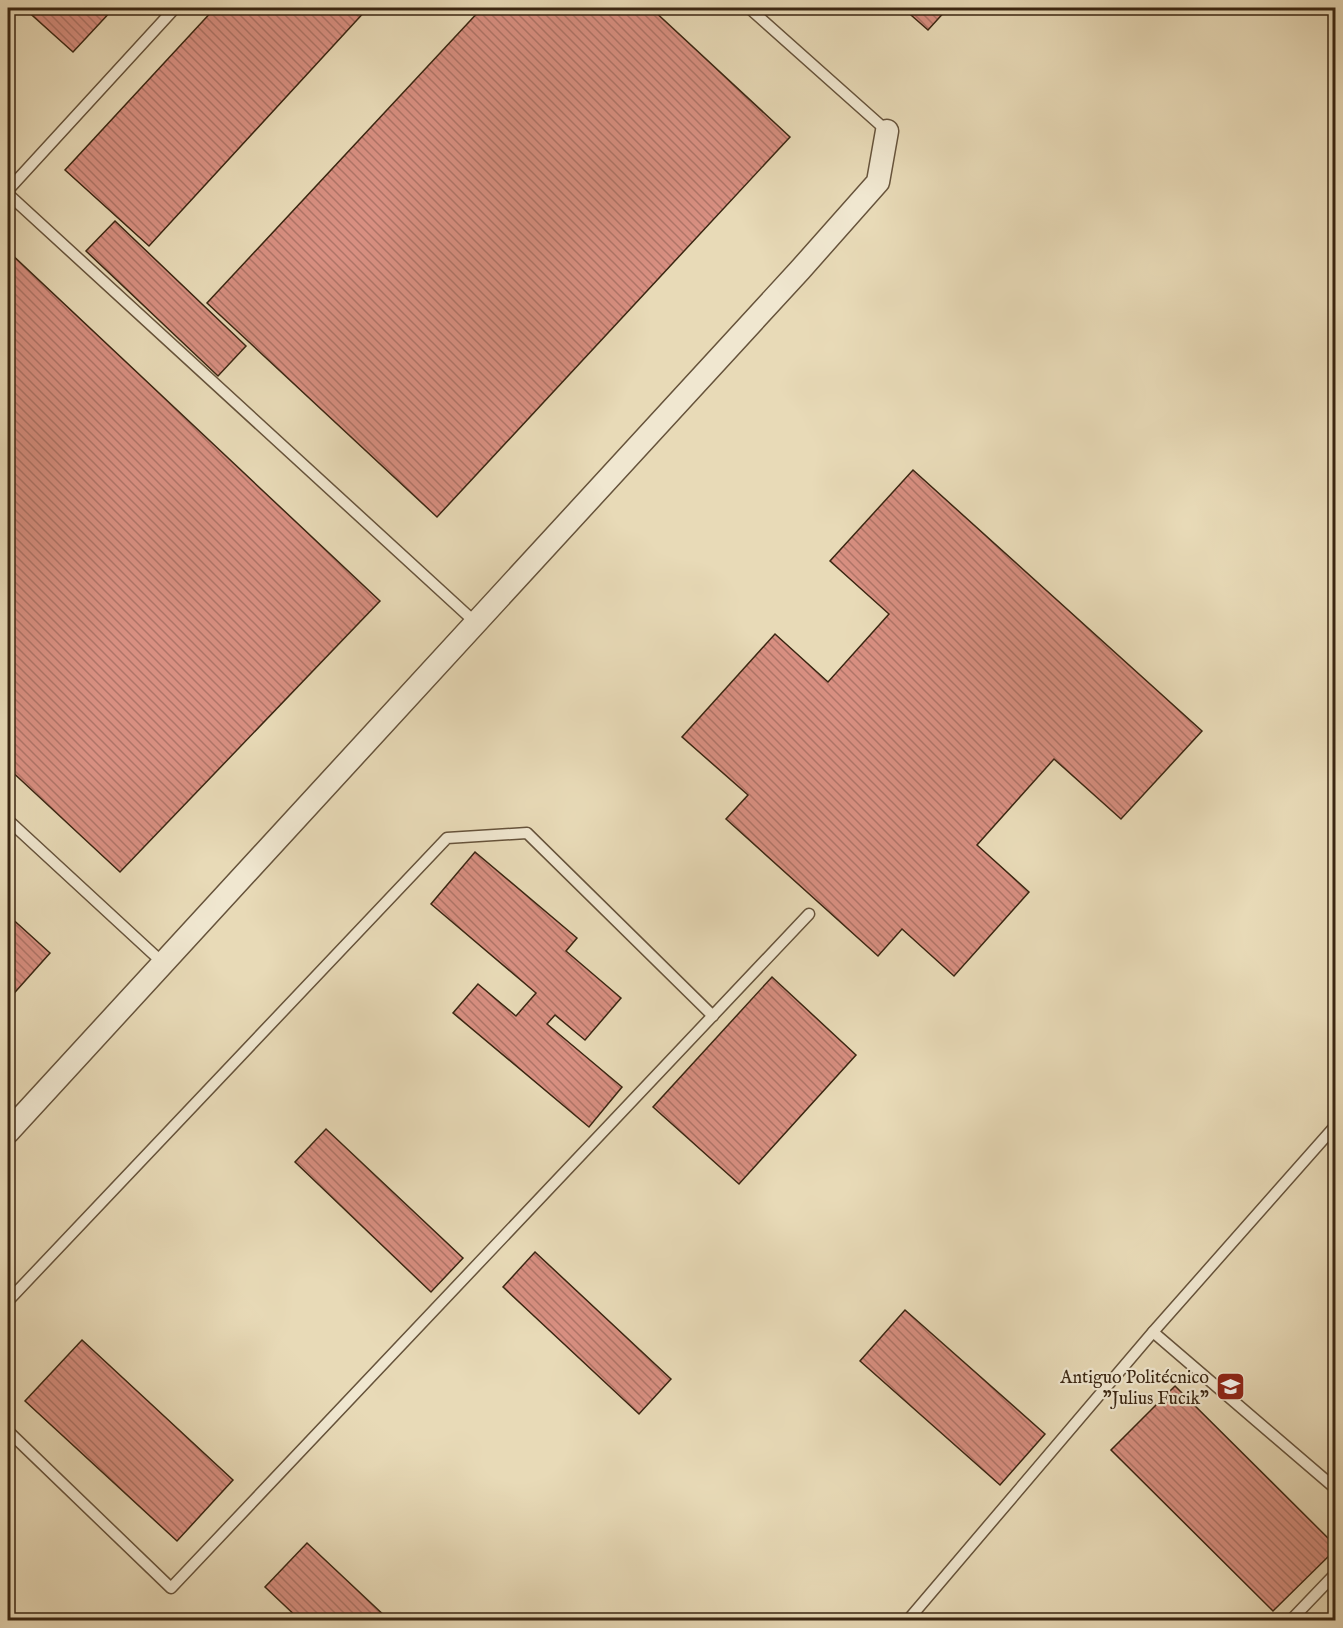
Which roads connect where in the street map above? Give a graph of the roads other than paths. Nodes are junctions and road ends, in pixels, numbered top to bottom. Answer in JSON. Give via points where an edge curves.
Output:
{"nodes":[{"id":1,"x":175,"y":8,"type":"edge"},
{"id":2,"x":749,"y":8,"type":"edge"},
{"id":3,"x":887,"y":131,"type":"joint"},
{"id":4,"x":8,"y":192,"type":"edge"},
{"id":5,"x":476,"y":622,"type":"junction"},
{"id":6,"x":8,"y":820,"type":"edge"},
{"id":7,"x":809,"y":914,"type":"dead end"},
{"id":8,"x":163,"y":963,"type":"junction"},
{"id":9,"x":713,"y":1016,"type":"junction"},
{"id":10,"x":1335,"y":1125,"type":"edge"},
{"id":11,"x":8,"y":1132,"type":"edge"},
{"id":12,"x":8,"y":1301,"type":"edge"},
{"id":13,"x":1153,"y":1332,"type":"junction"},
{"id":14,"x":8,"y":1431,"type":"edge"},
{"id":15,"x":1335,"y":1489,"type":"edge"},
{"id":16,"x":1335,"y":1573,"type":"edge"},
{"id":17,"x":908,"y":1620,"type":"edge"},
{"id":18,"x":1291,"y":1620,"type":"edge"}],
"edges":[{"from":1,"to":4,"type":"lane"},
{"from":2,"to":3,"type":"lane"},
{"from":3,"to":5,"type":"street","via":[[878,182]]},
{"from":4,"to":5,"type":"lane"},
{"from":5,"to":8,"type":"street"},
{"from":6,"to":8,"type":"lane"},
{"from":7,"to":9,"type":"lane"},
{"from":8,"to":11,"type":"street"},
{"from":9,"to":12,"type":"lane","via":[[527,833],[447,838]]},
{"from":9,"to":14,"type":"lane","via":[[171,1588]]},
{"from":10,"to":13,"type":"lane"},
{"from":13,"to":15,"type":"lane"},
{"from":13,"to":17,"type":"lane"},
{"from":16,"to":18,"type":"lane"}]}
